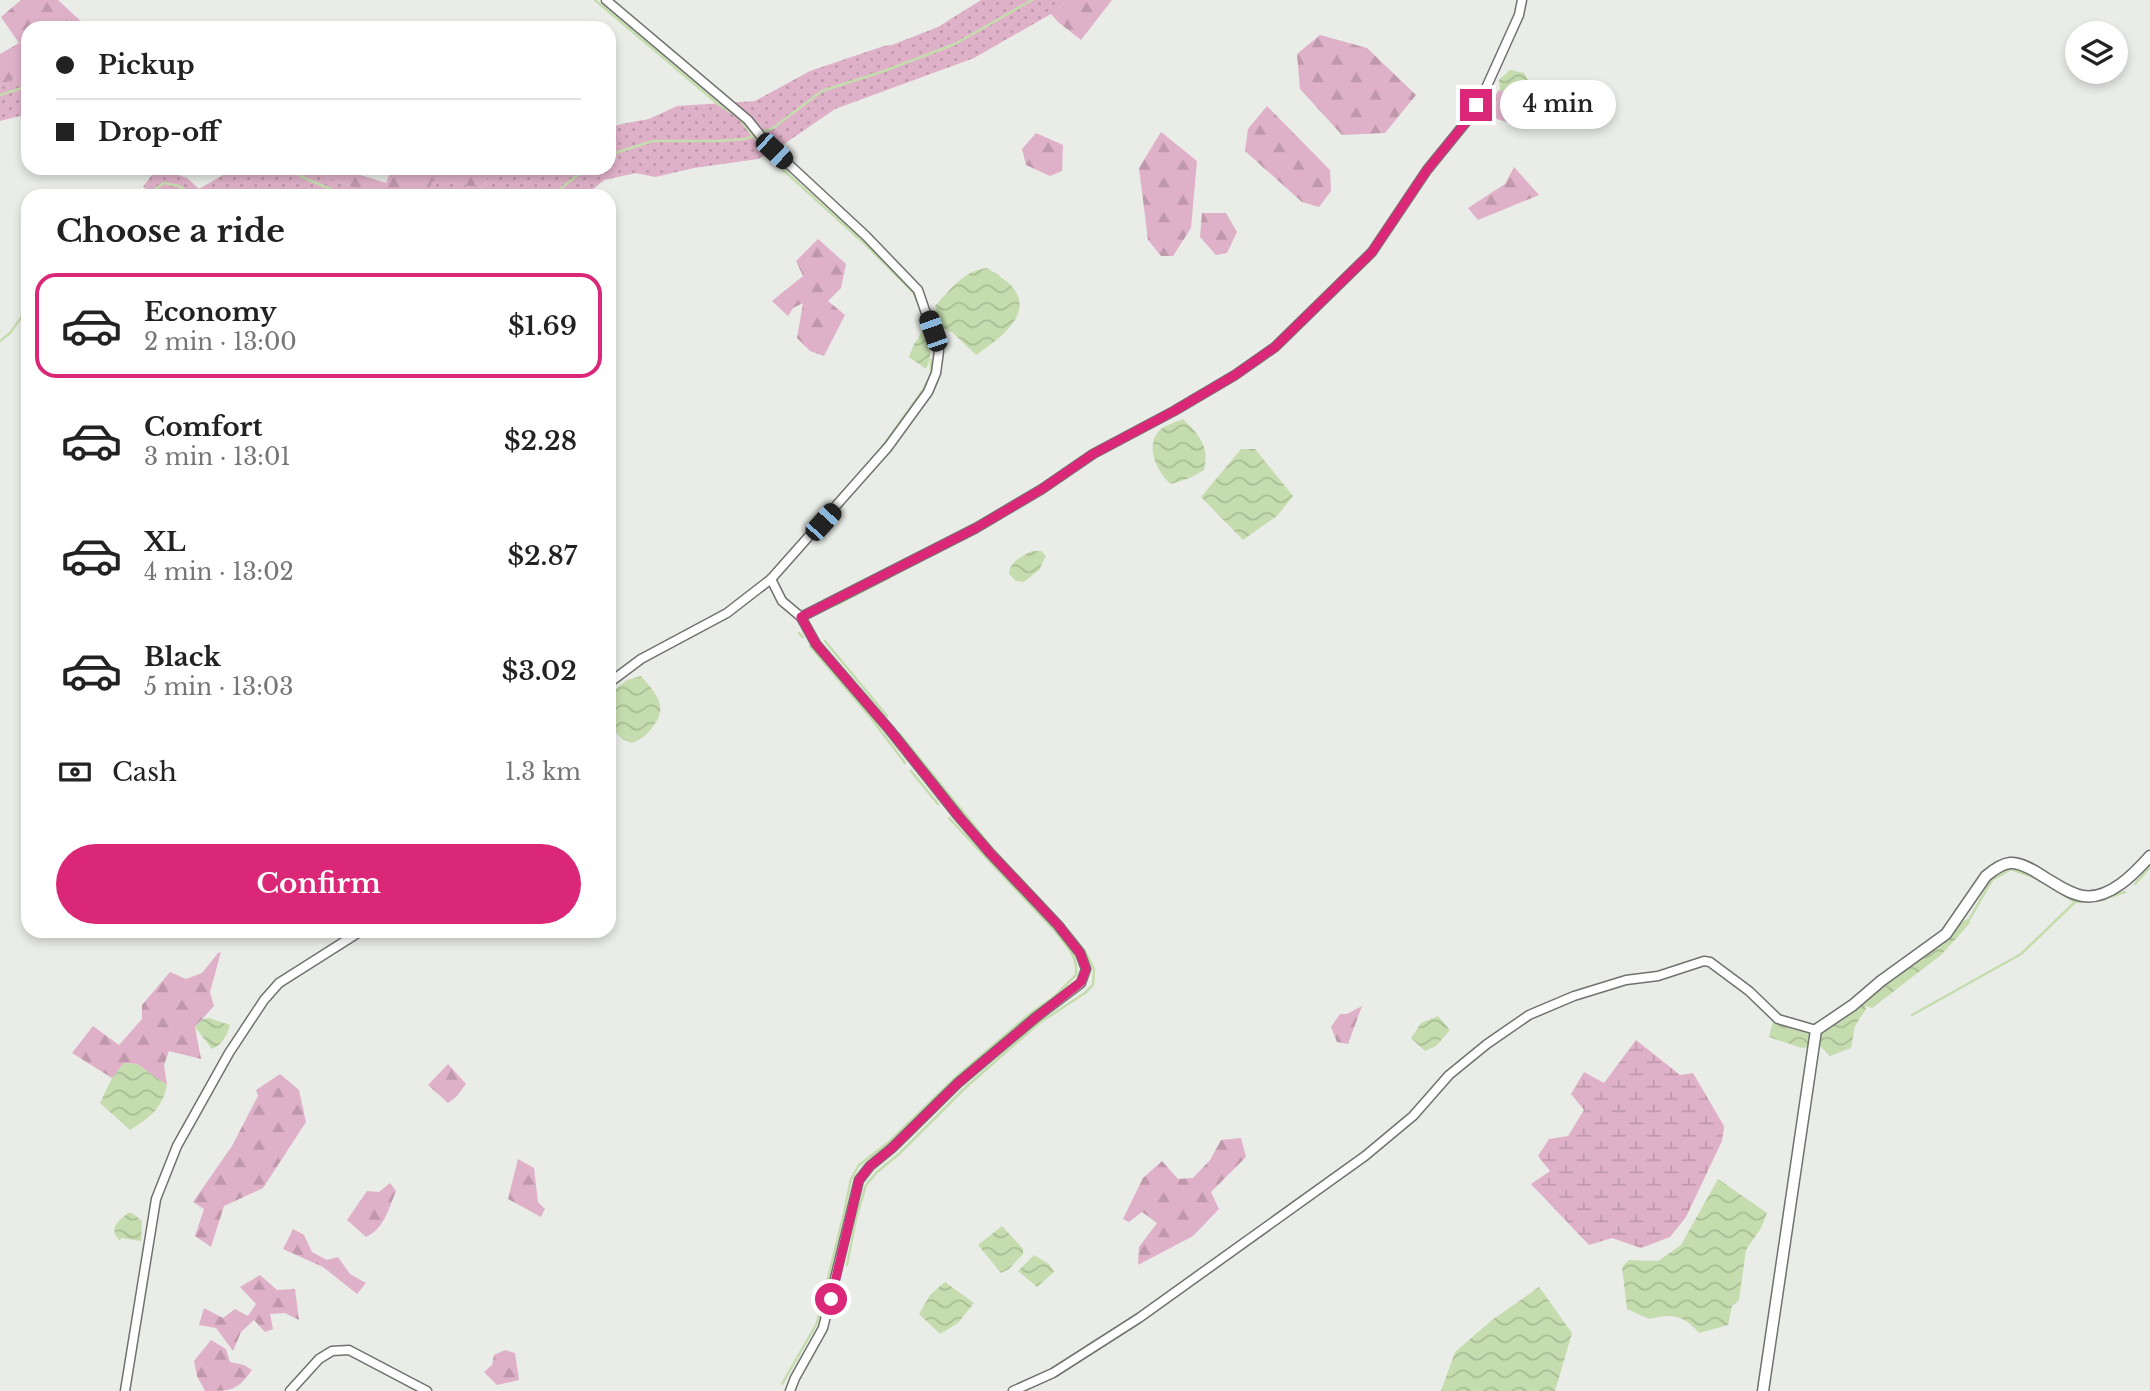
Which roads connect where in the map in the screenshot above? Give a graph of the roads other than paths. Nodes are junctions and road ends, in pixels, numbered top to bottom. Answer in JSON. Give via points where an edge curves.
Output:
{"nodes":[{"id":1,"x":606,"y":0,"type":"edge"},
{"id":2,"x":1522,"y":0,"type":"edge"},
{"id":3,"x":771,"y":579,"type":"junction"},
{"id":4,"x":801,"y":617,"type":"junction"},
{"id":5,"x":616,"y":678,"type":"edge"},
{"id":6,"x":2150,"y":856,"type":"edge"},
{"id":7,"x":350,"y":938,"type":"edge"},
{"id":8,"x":1815,"y":1030,"type":"junction"},
{"id":9,"x":125,"y":1391,"type":"edge"},
{"id":10,"x":290,"y":1391,"type":"edge"},
{"id":11,"x":427,"y":1391,"type":"edge"},
{"id":12,"x":790,"y":1391,"type":"edge"},
{"id":13,"x":1013,"y":1391,"type":"edge"},
{"id":14,"x":1763,"y":1391,"type":"edge"}],
"edges":[{"from":1,"to":3,"type":"street","via":[[748,120],[768,145],[918,290],[939,351],[928,392],[888,447]]},
{"from":2,"to":4,"type":"street","via":[[1486,88],[1466,122],[1372,252],[1275,347],[976,528]]},
{"from":3,"to":4,"type":"street","via":[[782,601]]},
{"from":3,"to":5,"type":"street","via":[[727,613],[641,659]]},
{"from":4,"to":12,"type":"street","via":[[816,644],[937,791],[1058,925],[1080,953],[1086,969],[1081,982],[958,1083],[859,1180],[824,1328]]},
{"from":6,"to":8,"type":"street","via":[[2124,881],[2085,897],[2032,869],[2010,863],[1995,869],[1946,934]]},
{"from":7,"to":9,"type":"street","via":[[279,983],[264,1000],[177,1146],[156,1199]]},
{"from":8,"to":13,"type":"street","via":[[1778,1019],[1749,991],[1704,961],[1658,976],[1626,980],[1528,1015],[1449,1075],[1413,1116],[1365,1156],[1139,1318],[1053,1373]]},
{"from":8,"to":14,"type":"street"},
{"from":10,"to":11,"type":"street","via":[[319,1359],[332,1351],[349,1350]]}]}
